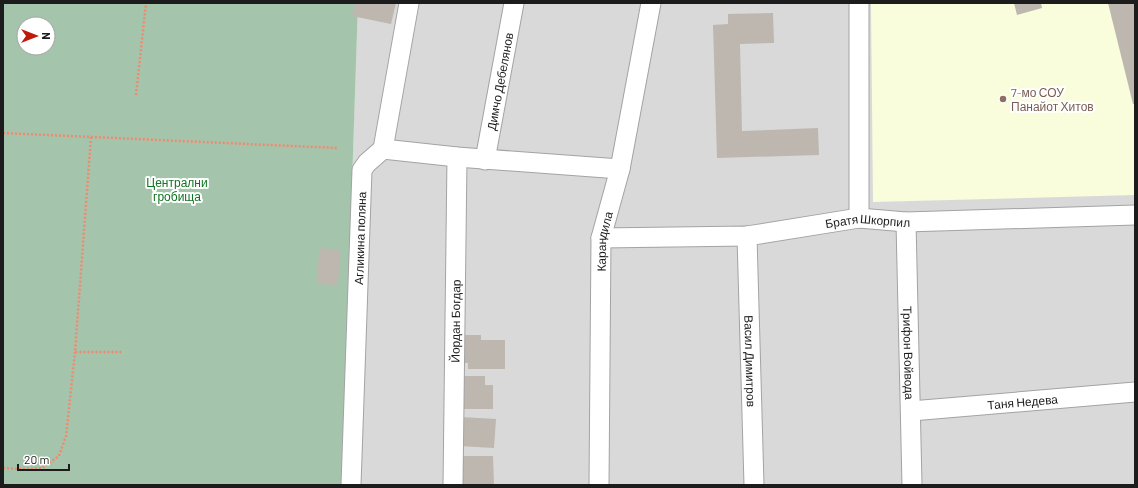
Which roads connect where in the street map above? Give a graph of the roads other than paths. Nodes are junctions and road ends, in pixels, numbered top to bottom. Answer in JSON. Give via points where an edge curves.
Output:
{"nodes":[{"id":1,"x":409,"y":3,"type":"edge"},
{"id":2,"x":514,"y":3,"type":"edge"},
{"id":3,"x":651,"y":3,"type":"edge"},
{"id":4,"x":859,"y":3,"type":"edge"},
{"id":5,"x":383,"y":150,"type":"junction"},
{"id":6,"x":457,"y":157,"type":"junction"},
{"id":7,"x":485,"y":160,"type":"junction"},
{"id":8,"x":620,"y":168,"type":"junction"},
{"id":9,"x":1135,"y":215,"type":"edge"},
{"id":10,"x":859,"y":218,"type":"junction"},
{"id":11,"x":906,"y":222,"type":"junction"},
{"id":12,"x":747,"y":236,"type":"junction"},
{"id":13,"x":602,"y":238,"type":"junction"},
{"id":14,"x":1135,"y":392,"type":"edge"},
{"id":15,"x":911,"y":412,"type":"junction"},
{"id":16,"x":351,"y":485,"type":"edge"},
{"id":17,"x":453,"y":485,"type":"edge"},
{"id":18,"x":599,"y":485,"type":"edge"},
{"id":19,"x":754,"y":485,"type":"edge"},
{"id":20,"x":912,"y":485,"type":"edge"}],
"edges":[{"from":1,"to":5,"type":"street"},
{"from":2,"to":7,"type":"street","name":"Димчо Дебелянов"},
{"from":3,"to":8,"type":"street","name":"Карандила"},
{"from":4,"to":10,"type":"street"},
{"from":5,"to":6,"type":"street"},
{"from":5,"to":16,"type":"street","name":"Агликина поляна","via":[[362,170]]},
{"from":6,"to":7,"type":"street"},
{"from":6,"to":17,"type":"street","name":"Йордан Богдар"},
{"from":7,"to":8,"type":"street"},
{"from":8,"to":13,"type":"street","name":"Карандила"},
{"from":9,"to":11,"type":"street","name":"Братя Шкорпил"},
{"from":10,"to":11,"type":"street","name":"Братя Шкорпил"},
{"from":10,"to":12,"type":"street","name":"Братя Шкорпил"},
{"from":11,"to":15,"type":"street","name":"Трифон Войвода"},
{"from":12,"to":13,"type":"street","name":"Братя Шкорпил"},
{"from":12,"to":19,"type":"street","name":"Васил Димитров"},
{"from":13,"to":18,"type":"street","name":"Карандила"},
{"from":14,"to":15,"type":"street","name":"Таня Недева"},
{"from":15,"to":20,"type":"street","name":"Трифон Войвода"}]}
